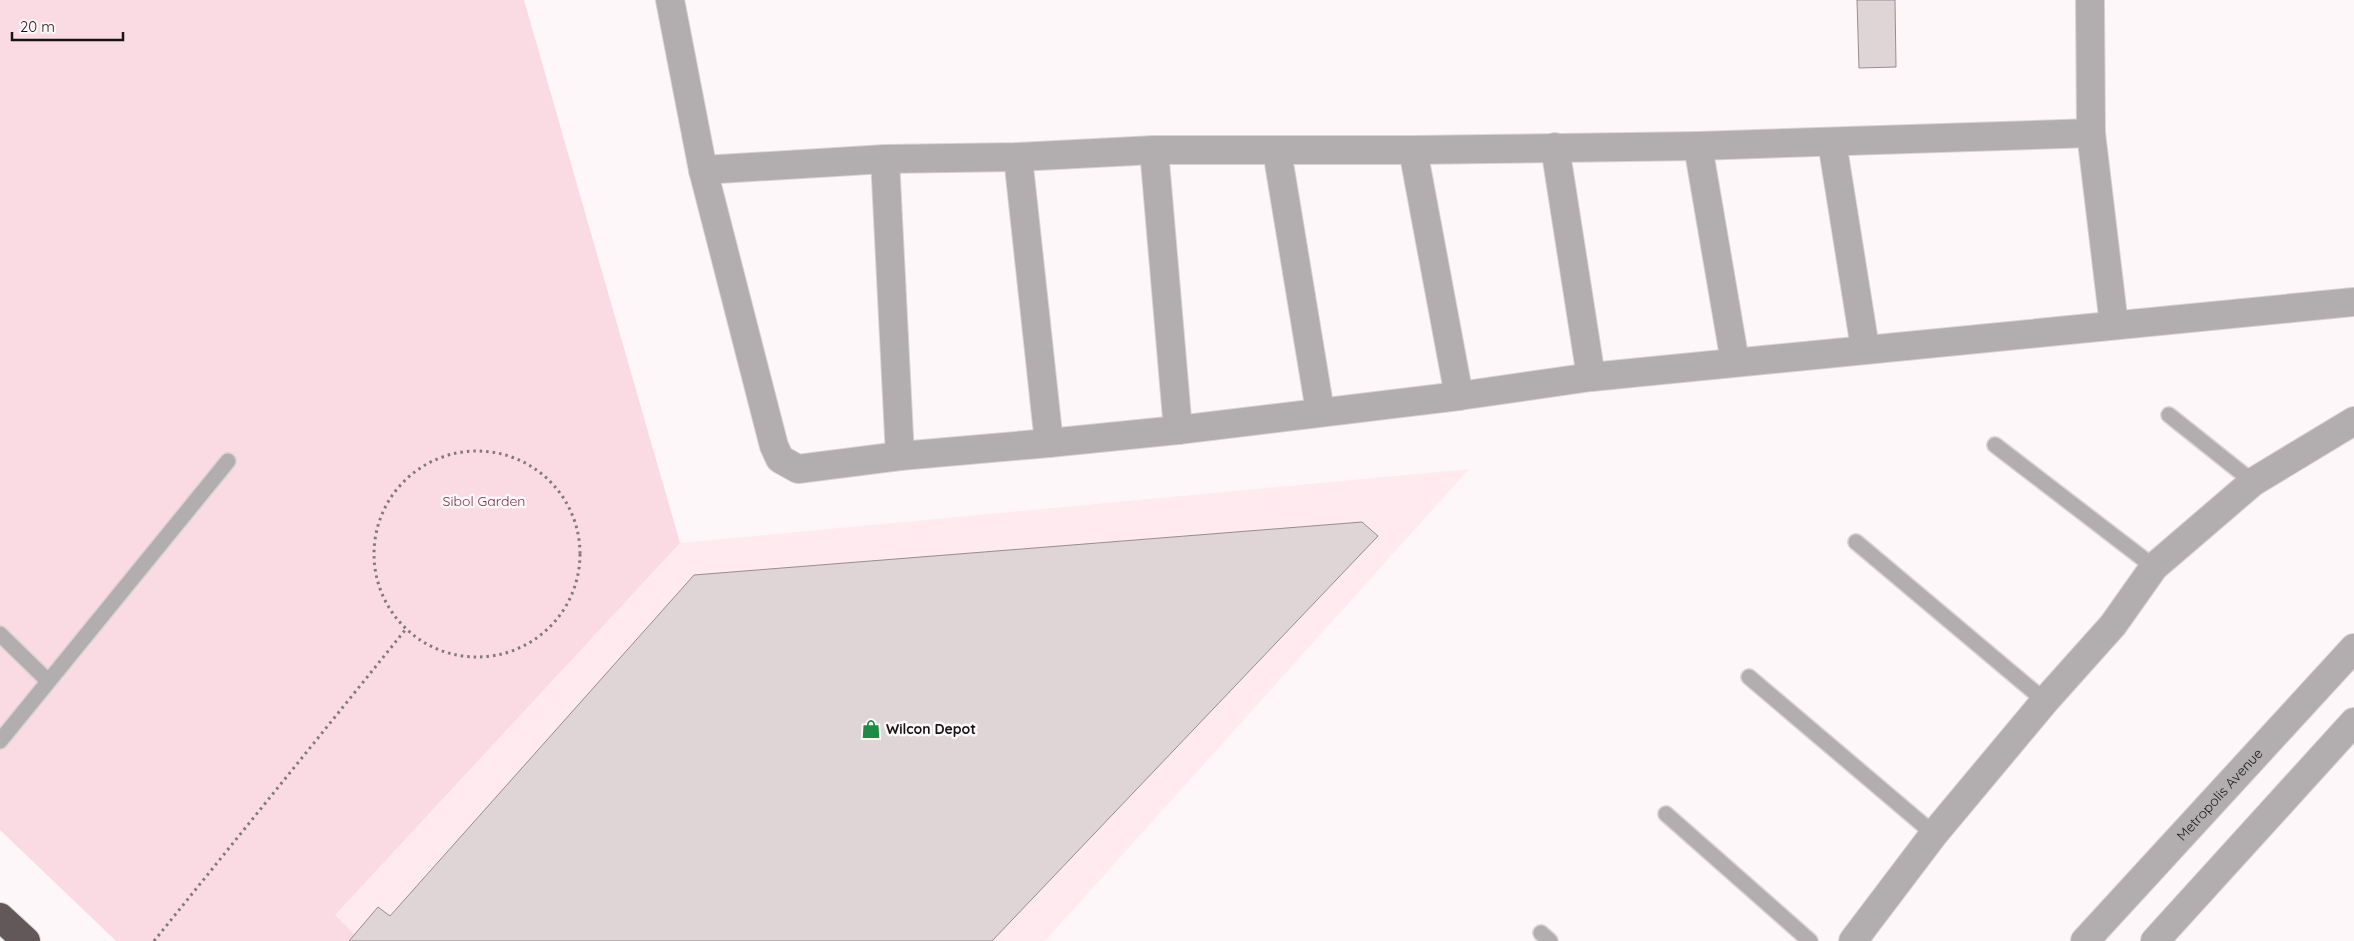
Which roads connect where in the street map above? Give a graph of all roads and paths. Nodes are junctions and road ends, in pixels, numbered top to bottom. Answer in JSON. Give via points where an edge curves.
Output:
{"nodes":[{"id":1,"x":670,"y":0,"type":"edge"},
{"id":2,"x":2090,"y":0,"type":"edge"},
{"id":3,"x":2091,"y":133,"type":"junction"},
{"id":4,"x":1832,"y":142,"type":"junction"},
{"id":5,"x":1698,"y":146,"type":"junction"},
{"id":6,"x":1555,"y":148,"type":"junction"},
{"id":7,"x":1154,"y":150,"type":"junction"},
{"id":8,"x":1413,"y":150,"type":"junction"},
{"id":9,"x":1278,"y":151,"type":"junction"},
{"id":10,"x":1018,"y":157,"type":"junction"},
{"id":11,"x":885,"y":159,"type":"junction"},
{"id":12,"x":703,"y":170,"type":"junction"},
{"id":13,"x":2354,"y":302,"type":"edge"},
{"id":14,"x":2114,"y":325,"type":"junction"},
{"id":15,"x":1865,"y":348,"type":"junction"},
{"id":16,"x":1735,"y":362,"type":"junction"},
{"id":17,"x":1591,"y":376,"type":"junction"},
{"id":18,"x":1459,"y":396,"type":"junction"},
{"id":19,"x":1320,"y":411,"type":"junction"},
{"id":20,"x":2169,"y":415,"type":"dead end"},
{"id":21,"x":2354,"y":421,"type":"edge"},
{"id":22,"x":1178,"y":430,"type":"junction"},
{"id":23,"x":1049,"y":444,"type":"junction"},
{"id":24,"x":1995,"y":445,"type":"dead end"},
{"id":25,"x":900,"y":456,"type":"junction"},
{"id":26,"x":228,"y":461,"type":"dead end"},
{"id":27,"x":2253,"y":482,"type":"junction"},
{"id":28,"x":1856,"y":542,"type":"dead end"},
{"id":29,"x":2154,"y":567,"type":"junction"},
{"id":30,"x":406,"y":629,"type":"junction"},
{"id":31,"x":0,"y":634,"type":"edge"},
{"id":32,"x":2354,"y":648,"type":"edge"},
{"id":33,"x":1748,"y":677,"type":"dead end"},
{"id":34,"x":48,"y":681,"type":"junction"},
{"id":35,"x":2045,"y":701,"type":"junction"},
{"id":36,"x":2354,"y":722,"type":"edge"},
{"id":37,"x":0,"y":741,"type":"edge"},
{"id":38,"x":1666,"y":814,"type":"dead end"},
{"id":39,"x":1934,"y":834,"type":"junction"},
{"id":40,"x":0,"y":917,"type":"edge"},
{"id":41,"x":26,"y":941,"type":"edge"},
{"id":42,"x":154,"y":941,"type":"edge"},
{"id":43,"x":1810,"y":941,"type":"edge"},
{"id":44,"x":1854,"y":941,"type":"edge"},
{"id":45,"x":2085,"y":941,"type":"edge"},
{"id":46,"x":2155,"y":941,"type":"edge"}],
"edges":[{"from":1,"to":12,"type":"street"},
{"from":2,"to":3,"type":"street"},
{"from":3,"to":4,"type":"street"},
{"from":3,"to":14,"type":"street"},
{"from":4,"to":5,"type":"street"},
{"from":4,"to":15,"type":"street"},
{"from":5,"to":6,"type":"street"},
{"from":5,"to":16,"type":"street"},
{"from":6,"to":8,"type":"street"},
{"from":6,"to":17,"type":"street"},
{"from":7,"to":9,"type":"street"},
{"from":7,"to":10,"type":"street"},
{"from":7,"to":22,"type":"street"},
{"from":8,"to":9,"type":"street"},
{"from":8,"to":18,"type":"street"},
{"from":9,"to":19,"type":"street"},
{"from":10,"to":11,"type":"street"},
{"from":10,"to":23,"type":"street"},
{"from":11,"to":12,"type":"street"},
{"from":11,"to":25,"type":"street"},
{"from":12,"to":25,"type":"street","via":[[780,459],[798,469]]},
{"from":13,"to":14,"type":"street"},
{"from":14,"to":15,"type":"street"},
{"from":15,"to":16,"type":"street"},
{"from":16,"to":17,"type":"street"},
{"from":17,"to":18,"type":"street"},
{"from":18,"to":19,"type":"street"},
{"from":19,"to":22,"type":"street"},
{"from":20,"to":27,"type":"lane"},
{"from":21,"to":27,"type":"street"},
{"from":22,"to":23,"type":"street"},
{"from":23,"to":25,"type":"street"},
{"from":24,"to":29,"type":"lane"},
{"from":26,"to":34,"type":"lane"},
{"from":27,"to":29,"type":"street"},
{"from":28,"to":35,"type":"lane"},
{"from":29,"to":35,"type":"street","via":[[2112,626]]},
{"from":30,"to":30,"type":"path","via":[[396,620],[379,592],[372,559],[376,526],[391,495],[414,471],[452,454],[477,450],[510,456],[540,471],[564,497],[578,530],[581,564],[572,599],[551,628],[522,648],[488,658],[452,656],[421,642]]},
{"from":30,"to":42,"type":"path"},
{"from":31,"to":34,"type":"lane"},
{"from":32,"to":45,"type":"street","name":"Metropolis Avenue"},
{"from":33,"to":39,"type":"lane"},
{"from":34,"to":37,"type":"lane"},
{"from":35,"to":39,"type":"street"},
{"from":36,"to":46,"type":"street"},
{"from":38,"to":43,"type":"lane"},
{"from":39,"to":44,"type":"street"},
{"from":40,"to":41,"type":"highway"}]}
